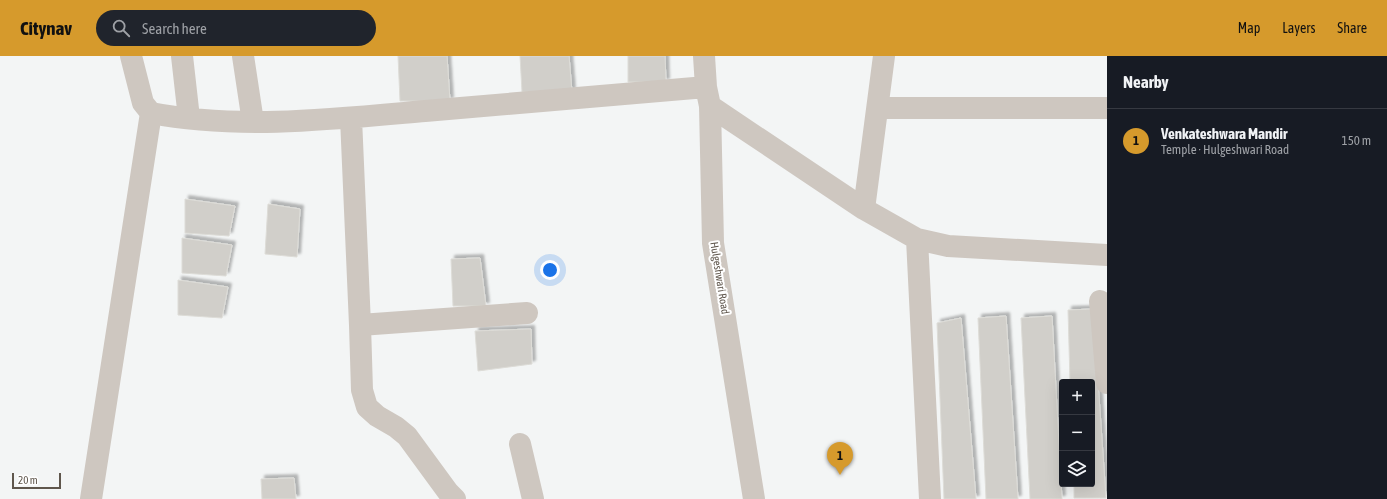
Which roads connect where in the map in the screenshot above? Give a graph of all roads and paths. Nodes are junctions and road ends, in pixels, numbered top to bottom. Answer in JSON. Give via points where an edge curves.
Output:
{"nodes":[{"id":1,"x":131,"y":56,"type":"edge"},
{"id":2,"x":182,"y":56,"type":"edge"},
{"id":3,"x":243,"y":56,"type":"edge"},
{"id":4,"x":704,"y":56,"type":"edge"},
{"id":5,"x":884,"y":56,"type":"edge"},
{"id":6,"x":708,"y":97,"type":"junction"},
{"id":7,"x":878,"y":108,"type":"junction"},
{"id":8,"x":1107,"y":108,"type":"edge"},
{"id":9,"x":151,"y":113,"type":"junction"},
{"id":10,"x":189,"y":118,"type":"junction"},
{"id":11,"x":351,"y":118,"type":"junction"},
{"id":12,"x":253,"y":122,"type":"junction"},
{"id":13,"x":864,"y":208,"type":"junction"},
{"id":14,"x":917,"y":239,"type":"junction"},
{"id":15,"x":1107,"y":255,"type":"edge"},
{"id":16,"x":1100,"y":301,"type":"dead end"},
{"id":17,"x":527,"y":313,"type":"dead end"},
{"id":18,"x":360,"y":325,"type":"junction"},
{"id":19,"x":1107,"y":383,"type":"edge"},
{"id":20,"x":520,"y":444,"type":"dead end"},
{"id":21,"x":91,"y":499,"type":"edge"},
{"id":22,"x":455,"y":499,"type":"edge"},
{"id":23,"x":533,"y":499,"type":"edge"},
{"id":24,"x":754,"y":499,"type":"edge"},
{"id":25,"x":930,"y":499,"type":"edge"}],
"edges":[{"from":1,"to":9,"type":"street","via":[[143,103]]},
{"from":2,"to":10,"type":"street"},
{"from":3,"to":12,"type":"street"},
{"from":4,"to":6,"type":"street","name":"Hulgeshwari Road"},
{"from":5,"to":7,"type":"street"},
{"from":6,"to":11,"type":"street"},
{"from":6,"to":13,"type":"street"},
{"from":6,"to":24,"type":"street","name":"Hulgeshwari Road","via":[[713,243]]},
{"from":7,"to":8,"type":"street"},
{"from":7,"to":13,"type":"street"},
{"from":9,"to":10,"type":"street"},
{"from":9,"to":21,"type":"street"},
{"from":10,"to":12,"type":"street"},
{"from":11,"to":12,"type":"street"},
{"from":11,"to":18,"type":"street"},
{"from":13,"to":14,"type":"street"},
{"from":14,"to":15,"type":"street","via":[[948,246]]},
{"from":14,"to":25,"type":"street"},
{"from":16,"to":19,"type":"street"},
{"from":17,"to":18,"type":"street"},
{"from":18,"to":22,"type":"street","via":[[362,390],[367,407],[407,436]]},
{"from":20,"to":23,"type":"street"}]}
